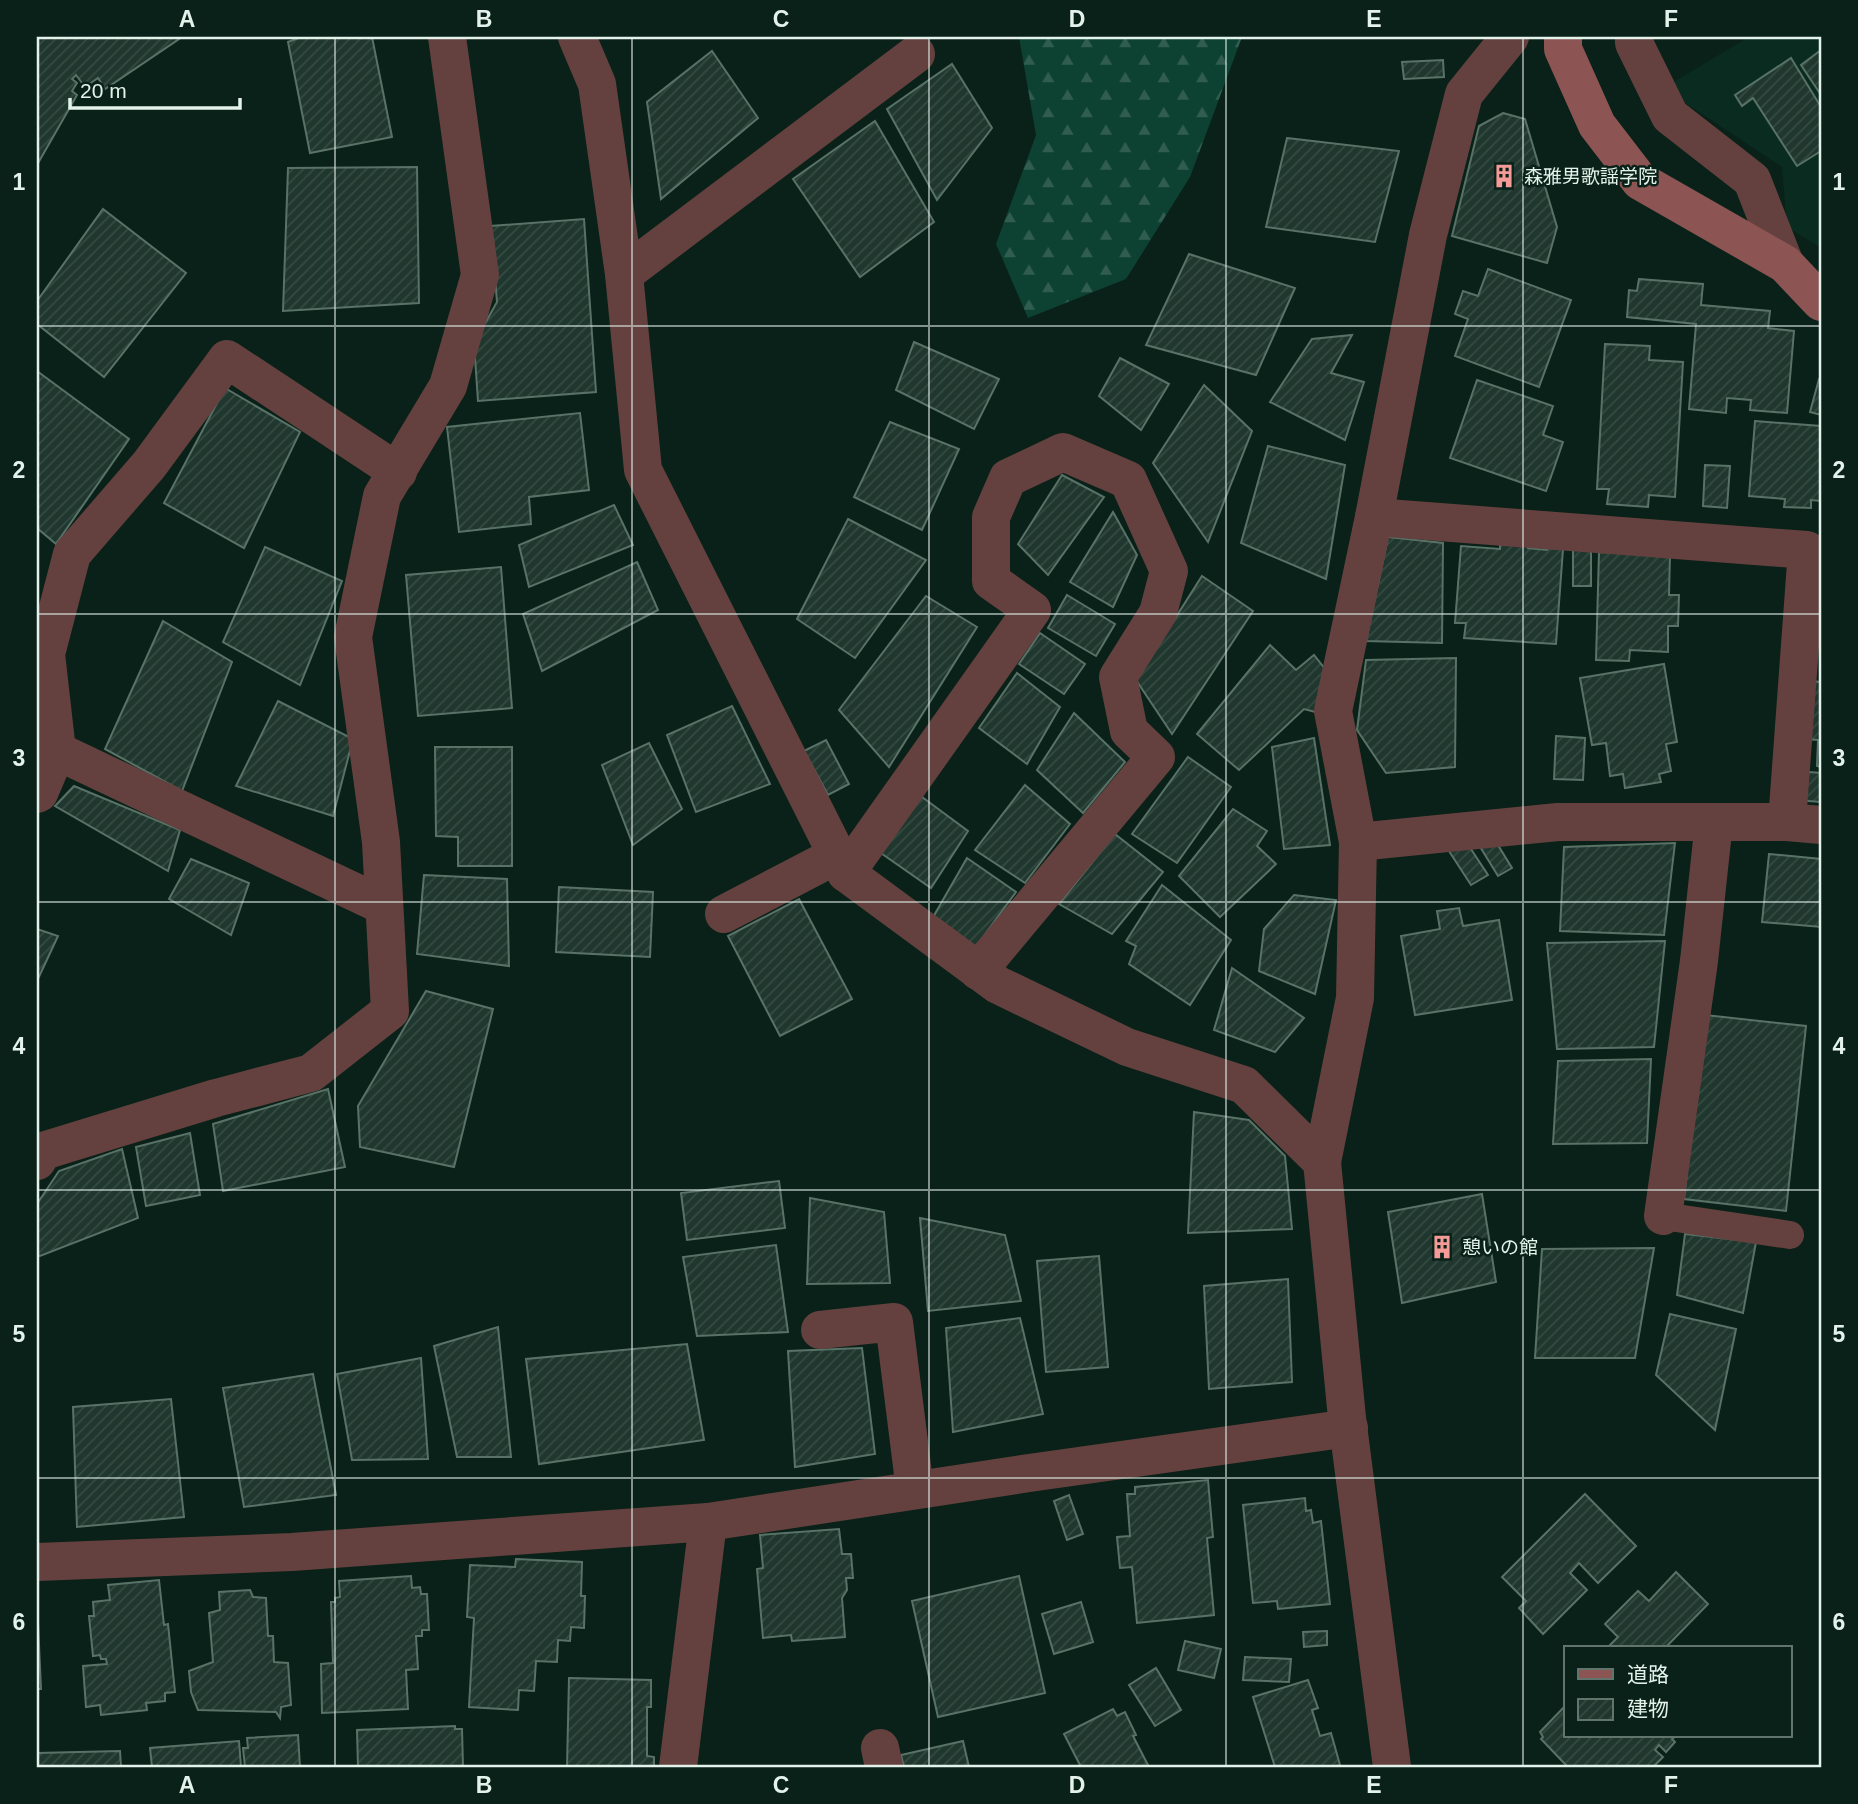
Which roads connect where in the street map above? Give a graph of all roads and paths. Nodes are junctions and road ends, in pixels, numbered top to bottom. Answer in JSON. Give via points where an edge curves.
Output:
{"nodes":[{"id":1,"x":447,"y":37,"type":"edge"},
{"id":2,"x":577,"y":37,"type":"edge"},
{"id":3,"x":1510,"y":37,"type":"edge"},
{"id":4,"x":1563,"y":37,"type":"edge"},
{"id":5,"x":1634,"y":37,"type":"edge"},
{"id":6,"x":916,"y":54,"type":"dead end"},
{"id":7,"x":1785,"y":264,"type":"junction"},
{"id":8,"x":624,"y":274,"type":"junction"},
{"id":9,"x":1821,"y":302,"type":"edge"},
{"id":10,"x":398,"y":472,"type":"junction"},
{"id":11,"x":1374,"y":517,"type":"junction"},
{"id":12,"x":57,"y":751,"type":"junction"},
{"id":13,"x":37,"y":794,"type":"edge"},
{"id":14,"x":1714,"y":822,"type":"junction"},
{"id":15,"x":1804,"y":823,"type":"edge"},
{"id":16,"x":1358,"y":842,"type":"junction"},
{"id":17,"x":842,"y":864,"type":"junction"},
{"id":18,"x":384,"y":906,"type":"junction"},
{"id":19,"x":724,"y":914,"type":"dead end"},
{"id":20,"x":978,"y":971,"type":"junction"},
{"id":21,"x":37,"y":1161,"type":"edge"},
{"id":22,"x":1322,"y":1162,"type":"junction"},
{"id":23,"x":1663,"y":1216,"type":"joint"},
{"id":24,"x":1790,"y":1235,"type":"dead end"},
{"id":25,"x":820,"y":1330,"type":"dead end"},
{"id":26,"x":1349,"y":1428,"type":"junction"},
{"id":27,"x":915,"y":1490,"type":"junction"},
{"id":28,"x":708,"y":1522,"type":"junction"},
{"id":29,"x":37,"y":1562,"type":"edge"},
{"id":30,"x":1397,"y":1760,"type":"edge"},
{"id":31,"x":678,"y":1767,"type":"edge"}],
"edges":[{"from":1,"to":10,"type":"street","via":[[480,275],[448,386]]},
{"from":2,"to":8,"type":"street","via":[[597,84]]},
{"from":3,"to":11,"type":"street","via":[[1464,94],[1428,235]]},
{"from":4,"to":7,"type":"street","via":[[1563,49],[1597,125],[1640,181]]},
{"from":5,"to":7,"type":"street","via":[[1670,116],[1752,180]]},
{"from":6,"to":8,"type":"street"},
{"from":7,"to":9,"type":"street"},
{"from":8,"to":17,"type":"street","via":[[643,470]]},
{"from":10,"to":12,"type":"street","via":[[226,359],[149,465],[72,554],[46,654]]},
{"from":10,"to":18,"type":"street","via":[[382,496],[353,637],[381,842]]},
{"from":11,"to":15,"type":"street","via":[[1807,550]]},
{"from":11,"to":16,"type":"street","via":[[1333,711]]},
{"from":12,"to":13,"type":"street"},
{"from":12,"to":18,"type":"street"},
{"from":14,"to":15,"type":"street"},
{"from":14,"to":16,"type":"street","via":[[1558,822]]},
{"from":14,"to":23,"type":"street"},
{"from":16,"to":22,"type":"street","via":[[1355,998]]},
{"from":17,"to":19,"type":"street"},
{"from":17,"to":20,"type":"street"},
{"from":17,"to":20,"type":"street","via":[[1032,610],[991,581],[991,517],[1009,478],[1063,453],[1128,480],[1169,570],[1158,613],[1118,677],[1129,731],[1156,757]]},
{"from":18,"to":21,"type":"street","via":[[390,1011],[311,1073],[43,1151]]},
{"from":20,"to":22,"type":"street","via":[[1127,1047],[1244,1085]]},
{"from":22,"to":26,"type":"street"},
{"from":23,"to":24,"type":"lane"},
{"from":25,"to":27,"type":"street","via":[[894,1322]]},
{"from":26,"to":27,"type":"street"},
{"from":26,"to":30,"type":"street"},
{"from":27,"to":28,"type":"street"},
{"from":28,"to":29,"type":"street","via":[[292,1552]]},
{"from":28,"to":31,"type":"street"}]}
